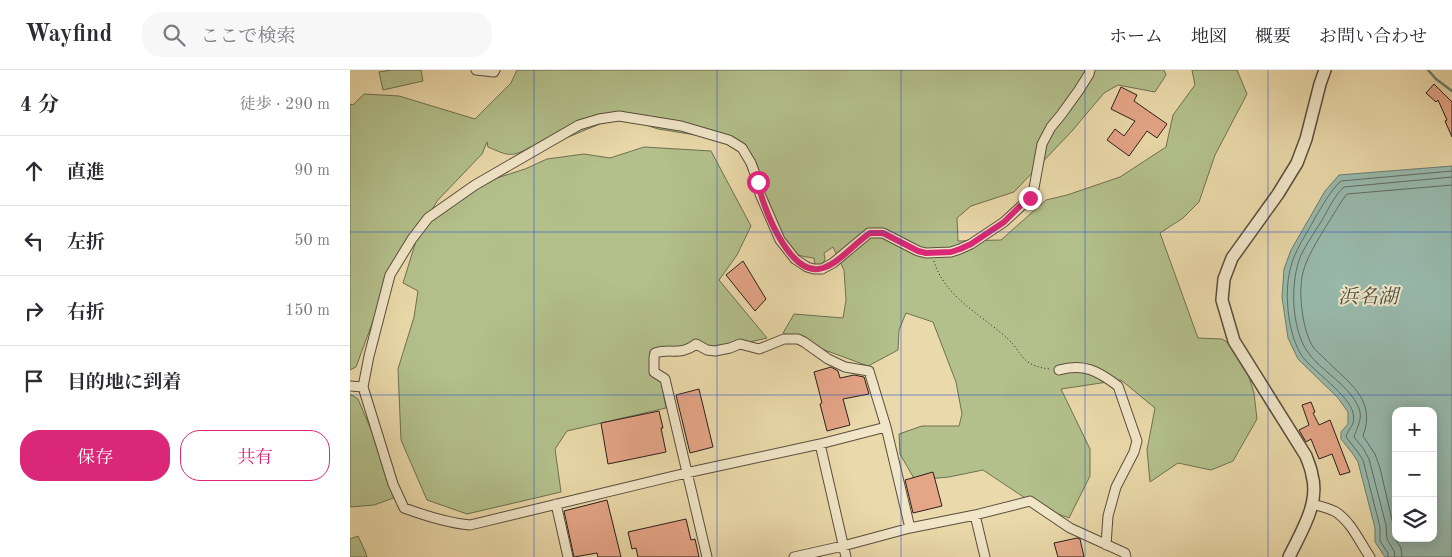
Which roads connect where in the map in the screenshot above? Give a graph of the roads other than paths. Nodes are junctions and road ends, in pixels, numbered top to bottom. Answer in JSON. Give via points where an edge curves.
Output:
{"nodes":[{"id":1,"x":476,"y":70,"type":"edge"},
{"id":2,"x":495,"y":70,"type":"edge"},
{"id":3,"x":1090,"y":70,"type":"edge"},
{"id":4,"x":1326,"y":70,"type":"edge"},
{"id":5,"x":1058,"y":370,"type":"road end"},
{"id":6,"x":350,"y":386,"type":"edge"},
{"id":7,"x":363,"y":387,"type":"junction"},
{"id":8,"x":886,"y":427,"type":"junction"},
{"id":9,"x":820,"y":444,"type":"junction"},
{"id":10,"x":686,"y":473,"type":"junction"},
{"id":11,"x":556,"y":504,"type":"junction"},
{"id":12,"x":1312,"y":504,"type":"junction"},
{"id":13,"x":975,"y":515,"type":"junction"},
{"id":14,"x":910,"y":528,"type":"junction"},
{"id":15,"x":1106,"y":544,"type":"junction"},
{"id":16,"x":843,"y":546,"type":"junction"},
{"id":17,"x":568,"y":557,"type":"edge"},
{"id":18,"x":707,"y":557,"type":"edge"},
{"id":19,"x":794,"y":557,"type":"edge"},
{"id":20,"x":846,"y":557,"type":"edge"},
{"id":21,"x":984,"y":557,"type":"edge"},
{"id":22,"x":1126,"y":557,"type":"edge"},
{"id":23,"x":1289,"y":557,"type":"edge"},
{"id":24,"x":1370,"y":557,"type":"edge"}],
"edges":[{"from":1,"to":2,"type":"street"},
{"from":3,"to":7,"type":"street","via":[[1042,144],[1030,198],[1004,222],[951,252],[918,251],[883,233],[870,233],[822,268],[807,267],[792,256],[780,240],[751,164],[742,148],[729,140],[681,126],[619,116],[579,125],[475,185],[428,218],[390,275]]},
{"from":4,"to":12,"type":"street","via":[[1297,163],[1232,258],[1224,279],[1222,300],[1234,341],[1306,456],[1313,475]]},
{"from":5,"to":15,"type":"street","via":[[1072,366],[1088,368],[1118,386],[1137,441],[1116,488],[1108,516]]},
{"from":6,"to":7,"type":"street"},
{"from":7,"to":11,"type":"street","via":[[393,484],[404,508],[454,524],[470,525]]},
{"from":8,"to":9,"type":"street"},
{"from":8,"to":10,"type":"street","via":[[869,371],[844,367],[798,338],[784,339],[759,349],[740,344],[715,351],[696,344],[686,350],[659,352],[655,353],[654,372],[665,378]]},
{"from":8,"to":14,"type":"street"},
{"from":9,"to":10,"type":"street"},
{"from":9,"to":16,"type":"street"},
{"from":10,"to":11,"type":"street"},
{"from":10,"to":18,"type":"street"},
{"from":11,"to":17,"type":"street"},
{"from":12,"to":23,"type":"street"},
{"from":12,"to":24,"type":"street","via":[[1334,511],[1350,524]]},
{"from":13,"to":14,"type":"street"},
{"from":13,"to":15,"type":"street","via":[[1030,501],[1070,528]]},
{"from":13,"to":21,"type":"street"},
{"from":14,"to":16,"type":"street"},
{"from":15,"to":22,"type":"street","via":[[1125,553]]},
{"from":16,"to":19,"type":"street"},
{"from":16,"to":20,"type":"street"}]}
